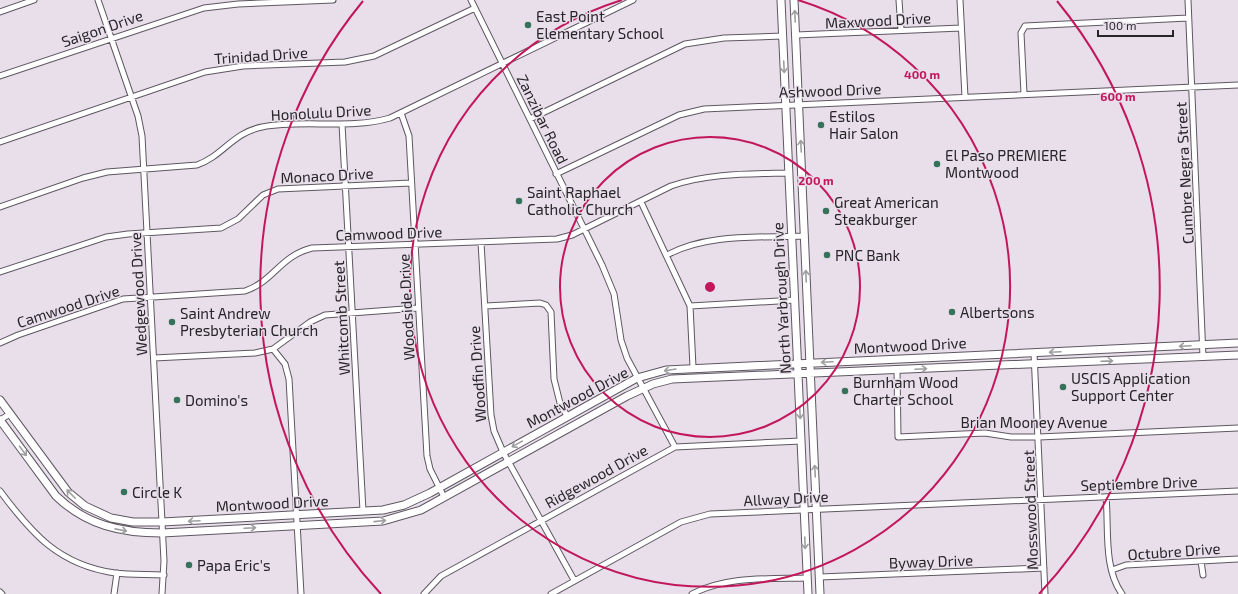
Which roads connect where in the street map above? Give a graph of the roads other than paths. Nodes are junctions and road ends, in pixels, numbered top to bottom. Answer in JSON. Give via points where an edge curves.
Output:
{"nodes":[{"id":1,"x":34,"y":0,"type":"edge"},
{"id":2,"x":98,"y":0,"type":"edge"},
{"id":3,"x":334,"y":0,"type":"edge"},
{"id":4,"x":471,"y":0,"type":"edge"},
{"id":5,"x":633,"y":0,"type":"edge"},
{"id":6,"x":781,"y":0,"type":"edge"},
{"id":7,"x":794,"y":0,"type":"edge"},
{"id":8,"x":899,"y":0,"type":"edge"},
{"id":9,"x":960,"y":0,"type":"edge"},
{"id":10,"x":1188,"y":0,"type":"edge"},
{"id":11,"x":475,"y":8,"type":"junction"},
{"id":12,"x":0,"y":12,"type":"edge"},
{"id":13,"x":1188,"y":18,"type":"junction"},
{"id":14,"x":961,"y":28,"type":"junction"},
{"id":15,"x":900,"y":30,"type":"junction"},
{"id":16,"x":796,"y":35,"type":"junction"},
{"id":17,"x":783,"y":36,"type":"junction"},
{"id":18,"x":112,"y":39,"type":"junction"},
{"id":19,"x":503,"y":63,"type":"junction"},
{"id":20,"x":0,"y":76,"type":"edge"},
{"id":21,"x":1238,"y":84,"type":"edge"},
{"id":22,"x":1192,"y":87,"type":"junction"},
{"id":23,"x":1024,"y":94,"type":"junction"},
{"id":24,"x":964,"y":96,"type":"junction"},
{"id":25,"x":131,"y":97,"type":"junction"},
{"id":26,"x":799,"y":103,"type":"junction"},
{"id":27,"x":786,"y":104,"type":"junction"},
{"id":28,"x":401,"y":113,"type":"junction"},
{"id":29,"x":530,"y":119,"type":"junction"},
{"id":30,"x":342,"y":124,"type":"junction"},
{"id":31,"x":0,"y":142,"type":"edge"},
{"id":32,"x":144,"y":169,"type":"junction"},
{"id":33,"x":789,"y":173,"type":"junction"},
{"id":34,"x":556,"y":174,"type":"junction"},
{"id":35,"x":411,"y":183,"type":"junction"},
{"id":36,"x":346,"y":185,"type":"junction"},
{"id":37,"x":641,"y":202,"type":"junction"},
{"id":38,"x":0,"y":207,"type":"edge"},
{"id":39,"x":584,"y":229,"type":"junction"},
{"id":40,"x":147,"y":233,"type":"junction"},
{"id":41,"x":792,"y":236,"type":"junction"},
{"id":42,"x":805,"y":236,"type":"junction"},
{"id":43,"x":481,"y":242,"type":"junction"},
{"id":44,"x":415,"y":244,"type":"junction"},
{"id":45,"x":349,"y":246,"type":"junction"},
{"id":46,"x":667,"y":255,"type":"junction"},
{"id":47,"x":0,"y":272,"type":"edge"},
{"id":48,"x":150,"y":297,"type":"junction"},
{"id":49,"x":795,"y":300,"type":"junction"},
{"id":50,"x":485,"y":306,"type":"junction"},
{"id":51,"x":690,"y":306,"type":"junction"},
{"id":52,"x":418,"y":308,"type":"junction"},
{"id":53,"x":352,"y":311,"type":"junction"},
{"id":54,"x":0,"y":343,"type":"edge"},
{"id":55,"x":1238,"y":343,"type":"edge"},
{"id":56,"x":1203,"y":345,"type":"junction"},
{"id":57,"x":273,"y":349,"type":"junction"},
{"id":58,"x":1034,"y":352,"type":"junction"},
{"id":59,"x":1238,"y":355,"type":"edge"},
{"id":60,"x":1203,"y":357,"type":"junction"},
{"id":61,"x":154,"y":358,"type":"junction"},
{"id":62,"x":798,"y":363,"type":"junction"},
{"id":63,"x":809,"y":363,"type":"junction"},
{"id":64,"x":1034,"y":364,"type":"junction"},
{"id":65,"x":693,"y":367,"type":"junction"},
{"id":66,"x":898,"y":370,"type":"junction"},
{"id":67,"x":798,"y":374,"type":"junction"},
{"id":68,"x":810,"y":374,"type":"junction"},
{"id":69,"x":637,"y":378,"type":"junction"},
{"id":70,"x":642,"y":388,"type":"junction"},
{"id":71,"x":0,"y":400,"type":"edge"},
{"id":72,"x":10,"y":414,"type":"junction"},
{"id":73,"x":567,"y":416,"type":"junction"},
{"id":74,"x":0,"y":420,"type":"edge"},
{"id":75,"x":1238,"y":428,"type":"edge"},
{"id":76,"x":1039,"y":437,"type":"junction"},
{"id":77,"x":801,"y":441,"type":"junction"},
{"id":78,"x":674,"y":447,"type":"junction"},
{"id":79,"x":503,"y":452,"type":"junction"},
{"id":80,"x":508,"y":462,"type":"junction"},
{"id":81,"x":439,"y":488,"type":"junction"},
{"id":82,"x":0,"y":491,"type":"edge"},
{"id":83,"x":1238,"y":491,"type":"edge"},
{"id":84,"x":444,"y":497,"type":"junction"},
{"id":85,"x":1106,"y":497,"type":"junction"},
{"id":86,"x":1042,"y":499,"type":"junction"},
{"id":87,"x":816,"y":509,"type":"junction"},
{"id":88,"x":804,"y":510,"type":"junction"},
{"id":89,"x":363,"y":511,"type":"junction"},
{"id":90,"x":296,"y":515,"type":"junction"},
{"id":91,"x":234,"y":518,"type":"junction"},
{"id":92,"x":541,"y":521,"type":"junction"},
{"id":93,"x":162,"y":522,"type":"junction"},
{"id":94,"x":297,"y":526,"type":"junction"},
{"id":95,"x":235,"y":529,"type":"junction"},
{"id":96,"x":162,"y":533,"type":"junction"},
{"id":97,"x":1238,"y":559,"type":"edge"},
{"id":98,"x":1201,"y":561,"type":"junction"},
{"id":99,"x":1044,"y":568,"type":"junction"},
{"id":100,"x":1112,"y":570,"type":"junction"},
{"id":101,"x":118,"y":573,"type":"junction"},
{"id":102,"x":164,"y":575,"type":"junction"},
{"id":103,"x":1203,"y":575,"type":"dead end"},
{"id":104,"x":820,"y":577,"type":"junction"},
{"id":105,"x":807,"y":578,"type":"junction"},
{"id":106,"x":574,"y":580,"type":"junction"},
{"id":107,"x":114,"y":594,"type":"edge"},
{"id":108,"x":162,"y":594,"type":"edge"},
{"id":109,"x":301,"y":594,"type":"edge"},
{"id":110,"x":424,"y":594,"type":"edge"},
{"id":111,"x":551,"y":594,"type":"edge"},
{"id":112,"x":692,"y":594,"type":"edge"},
{"id":113,"x":808,"y":594,"type":"edge"},
{"id":114,"x":820,"y":594,"type":"edge"},
{"id":115,"x":1045,"y":594,"type":"edge"},
{"id":116,"x":1122,"y":594,"type":"edge"}],
"edges":[{"from":1,"to":12,"type":"street"},
{"from":2,"to":18,"type":"street","name":"Wedgewood Drive"},
{"from":3,"to":18,"type":"street","name":"Saigon Drive","via":[[214,6],[192,11]]},
{"from":4,"to":11,"type":"street","name":"Zanzibar Road"},
{"from":5,"to":19,"type":"street","name":"Honolulu Drive"},
{"from":6,"to":17,"type":"main road","name":"North Yarbrough Drive"},
{"from":16,"to":7,"type":"main road","name":"North Yarbrough Drive","one_way":true},
{"from":8,"to":15,"type":"street"},
{"from":9,"to":14,"type":"street"},
{"from":10,"to":13,"type":"street","name":"Cumbre Negra Street"},
{"from":11,"to":19,"type":"street","name":"Zanzibar Road"},
{"from":11,"to":25,"type":"street","name":"Trinidad Drive","via":[[384,52],[360,60],[220,68]]},
{"from":13,"to":22,"type":"street","name":"Cumbre Negra Street"},
{"from":13,"to":23,"type":"street","via":[[1025,26],[1021,33]]},
{"from":14,"to":15,"type":"street","name":"Maxwood Drive"},
{"from":14,"to":24,"type":"street"},
{"from":15,"to":16,"type":"street","name":"Maxwood Drive"},
{"from":16,"to":26,"type":"main road","name":"North Yarbrough Drive"},
{"from":17,"to":27,"type":"main road","name":"North Yarbrough Drive","one_way":true},
{"from":17,"to":29,"type":"street","via":[[724,38],[685,44]]},
{"from":18,"to":20,"type":"street","name":"Saigon Drive"},
{"from":18,"to":25,"type":"street","name":"Wedgewood Drive"},
{"from":19,"to":28,"type":"street","name":"Honolulu Drive"},
{"from":19,"to":29,"type":"street","name":"Zanzibar Road"},
{"from":21,"to":22,"type":"street","name":"Ashwood Drive"},
{"from":22,"to":23,"type":"street","name":"Ashwood Drive"},
{"from":22,"to":56,"type":"street","name":"Cumbre Negra Street"},
{"from":23,"to":24,"type":"street","name":"Ashwood Drive"},
{"from":24,"to":26,"type":"street","name":"Ashwood Drive"},
{"from":25,"to":31,"type":"street","name":"Trinidad Drive"},
{"from":25,"to":32,"type":"street","name":"Wedgewood Drive","via":[[140,124]]},
{"from":26,"to":27,"type":"street","name":"Ashwood Drive"},
{"from":42,"to":26,"type":"main road","name":"North Yarbrough Drive","one_way":true},
{"from":27,"to":33,"type":"main road","name":"North Yarbrough Drive"},
{"from":27,"to":34,"type":"street","name":"Ashwood Drive","via":[[714,108],[685,113]]},
{"from":28,"to":30,"type":"street","name":"Honolulu Drive","via":[[381,121]]},
{"from":28,"to":35,"type":"street","name":"Woodside Drive","via":[[409,136]]},
{"from":29,"to":34,"type":"street","name":"Zanzibar Road"},
{"from":30,"to":32,"type":"street","name":"Honolulu Drive","via":[[262,127],[242,134],[202,163]]},
{"from":30,"to":36,"type":"street","name":"Whitcomb Street"},
{"from":32,"to":38,"type":"street","name":"Honolulu Drive","via":[[93,175]]},
{"from":32,"to":40,"type":"street","name":"Wedgewood Drive"},
{"from":33,"to":37,"type":"street","name":"Camwood Drive","via":[[700,178],[671,186]]},
{"from":33,"to":41,"type":"main road","name":"North Yarbrough Drive"},
{"from":34,"to":39,"type":"street","name":"Zanzibar Road"},
{"from":35,"to":36,"type":"street","name":"Monaco Drive"},
{"from":35,"to":44,"type":"street","name":"Woodside Drive"},
{"from":36,"to":40,"type":"street","name":"Monaco Drive","via":[[278,189],[263,195],[238,219],[221,228]]},
{"from":36,"to":45,"type":"street","name":"Whitcomb Street"},
{"from":37,"to":39,"type":"street","name":"Camwood Drive"},
{"from":37,"to":46,"type":"street"},
{"from":39,"to":43,"type":"street","name":"Camwood Drive","via":[[557,239]]},
{"from":39,"to":69,"type":"street","name":"Zanzibar Road","via":[[614,294],[622,347]]},
{"from":40,"to":47,"type":"street","name":"Monaco Drive","via":[[92,240]]},
{"from":40,"to":48,"type":"street","name":"Wedgewood Drive"},
{"from":41,"to":42,"type":"street"},
{"from":41,"to":46,"type":"street","via":[[704,241],[685,246]]},
{"from":41,"to":49,"type":"main road","name":"North Yarbrough Drive"},
{"from":63,"to":42,"type":"main road","name":"North Yarbrough Drive","one_way":true},
{"from":43,"to":44,"type":"street","name":"Camwood Drive"},
{"from":43,"to":50,"type":"street","name":"Woodfin Drive"},
{"from":44,"to":45,"type":"street","name":"Camwood Drive"},
{"from":44,"to":52,"type":"street","name":"Woodside Drive"},
{"from":45,"to":48,"type":"street","name":"Camwood Drive","via":[[303,250],[287,259],[263,283],[245,291]]},
{"from":45,"to":53,"type":"street","name":"Whitcomb Street"},
{"from":46,"to":51,"type":"street"},
{"from":48,"to":54,"type":"street","name":"Camwood Drive","via":[[116,301]]},
{"from":48,"to":61,"type":"street","name":"Wedgewood Drive"},
{"from":49,"to":51,"type":"street"},
{"from":49,"to":62,"type":"main road","name":"North Yarbrough Drive"},
{"from":50,"to":73,"type":"street","via":[[540,303],[548,307],[551,312],[556,390]]},
{"from":50,"to":79,"type":"street","name":"Woodfin Drive","via":[[491,415],[494,431]]},
{"from":51,"to":65,"type":"street"},
{"from":52,"to":53,"type":"street"},
{"from":52,"to":81,"type":"street","name":"Woodside Drive","via":[[426,456]]},
{"from":53,"to":57,"type":"street","via":[[317,318]]},
{"from":53,"to":89,"type":"street","name":"Whitcomb Street"},
{"from":55,"to":56,"type":"main road","name":"Montwood Drive"},
{"from":56,"to":58,"type":"main road","name":"Montwood Drive","one_way":true},
{"from":56,"to":60,"type":"street","name":"Cumbre Negra Street"},
{"from":57,"to":61,"type":"street","via":[[249,353]]},
{"from":57,"to":90,"type":"street","via":[[282,359],[289,379]]},
{"from":58,"to":63,"type":"main road","name":"Montwood Drive","one_way":true},
{"from":58,"to":64,"type":"street","name":"Mosswood Street"},
{"from":59,"to":60,"type":"main road","name":"Montwood Drive"},
{"from":64,"to":60,"type":"main road","name":"Montwood Drive","one_way":true},
{"from":61,"to":93,"type":"street","name":"Wedgewood Drive"},
{"from":62,"to":63,"type":"main road","name":"Montwood Drive"},
{"from":62,"to":65,"type":"main road","name":"Montwood Drive"},
{"from":62,"to":67,"type":"main road","name":"North Yarbrough Drive"},
{"from":63,"to":68,"type":"main road","name":"North Yarbrough Drive"},
{"from":66,"to":64,"type":"main road","name":"Montwood Drive","one_way":true},
{"from":64,"to":76,"type":"street","name":"Mosswood Street"},
{"from":65,"to":69,"type":"main road","name":"Montwood Drive","one_way":true,"via":[[666,370]]},
{"from":66,"to":68,"type":"main road","name":"Montwood Drive"},
{"from":66,"to":76,"type":"street","name":"Brian Mooney Avenue","via":[[898,437],[985,433],[1011,437]]},
{"from":67,"to":68,"type":"main road","name":"Montwood Drive"},
{"from":67,"to":70,"type":"main road","name":"Montwood Drive","via":[[672,379]]},
{"from":67,"to":77,"type":"main road","name":"North Yarbrough Drive","one_way":true},
{"from":87,"to":68,"type":"main road","name":"North Yarbrough Drive","one_way":true},
{"from":69,"to":70,"type":"street","name":"Zanzibar Road"},
{"from":69,"to":73,"type":"main road","name":"Montwood Drive"},
{"from":70,"to":78,"type":"street","name":"Zanzibar Road"},
{"from":70,"to":80,"type":"main road","name":"Montwood Drive"},
{"from":71,"to":72,"type":"main road","name":"Montwood Drive"},
{"from":72,"to":74,"type":"street"},
{"from":93,"to":72,"type":"main road","name":"Montwood Drive","one_way":true,"via":[[120,520],[104,516],[85,506],[64,486]]},
{"from":73,"to":79,"type":"main road","name":"Montwood Drive","one_way":true},
{"from":74,"to":96,"type":"main road","name":"Montwood Drive","one_way":true,"via":[[56,496],[78,514],[109,528]]},
{"from":75,"to":76,"type":"street","name":"Brian Mooney Avenue"},
{"from":76,"to":86,"type":"street","name":"Mosswood Street"},
{"from":77,"to":78,"type":"street","name":"Ridgewood Drive"},
{"from":77,"to":88,"type":"main road","name":"North Yarbrough Drive"},
{"from":78,"to":92,"type":"street","name":"Ridgewood Drive"},
{"from":79,"to":80,"type":"street","name":"Woodfin Drive"},
{"from":79,"to":81,"type":"main road","name":"Montwood Drive"},
{"from":80,"to":84,"type":"main road","name":"Montwood Drive"},
{"from":80,"to":92,"type":"street","name":"Woodfin Drive"},
{"from":81,"to":84,"type":"street","name":"Woodside Drive"},
{"from":81,"to":89,"type":"main road","name":"Montwood Drive","via":[[404,505]]},
{"from":82,"to":101,"type":"street","via":[[30,531],[52,549],[86,566]]},
{"from":83,"to":85,"type":"street","name":"Septiembre Drive"},
{"from":94,"to":84,"type":"main road","name":"Montwood Drive","one_way":true,"via":[[383,521],[421,510]]},
{"from":85,"to":86,"type":"street","name":"Septiembre Drive"},
{"from":85,"to":100,"type":"street"},
{"from":86,"to":87,"type":"street","name":"Allway Drive"},
{"from":86,"to":99,"type":"street","name":"Mosswood Street"},
{"from":87,"to":88,"type":"street","name":"Allway Drive"},
{"from":87,"to":104,"type":"main road","name":"North Yarbrough Drive"},
{"from":88,"to":105,"type":"main road","name":"North Yarbrough Drive","one_way":true},
{"from":88,"to":106,"type":"street","name":"Allway Drive","via":[[710,514],[691,518]]},
{"from":89,"to":90,"type":"main road","name":"Montwood Drive"},
{"from":90,"to":91,"type":"main road","name":"Montwood Drive"},
{"from":90,"to":94,"type":"street"},
{"from":91,"to":93,"type":"main road","name":"Montwood Drive","one_way":true},
{"from":91,"to":95,"type":"main road"},
{"from":92,"to":106,"type":"street","name":"Woodfin Drive"},
{"from":92,"to":110,"type":"street","name":"Ridgewood Drive","via":[[441,576]]},
{"from":93,"to":96,"type":"street","name":"Wedgewood Drive"},
{"from":95,"to":94,"type":"main road","name":"Montwood Drive","one_way":true},
{"from":94,"to":109,"type":"street"},
{"from":95,"to":96,"type":"main road","name":"Montwood Drive"},
{"from":96,"to":102,"type":"street","name":"Wedgewood Drive"},
{"from":97,"to":98,"type":"street","name":"Octubre Drive"},
{"from":98,"to":100,"type":"street","name":"Octubre Drive","via":[[1126,565]]},
{"from":98,"to":103,"type":"street"},
{"from":99,"to":104,"type":"street","name":"Byway Drive"},
{"from":99,"to":115,"type":"street","name":"Mosswood Street"},
{"from":100,"to":116,"type":"street","via":[[1114,581]]},
{"from":101,"to":102,"type":"street"},
{"from":101,"to":107,"type":"street"},
{"from":102,"to":108,"type":"street","name":"Wedgewood Drive"},
{"from":104,"to":114,"type":"main road","name":"North Yarbrough Drive"},
{"from":105,"to":112,"type":"street","via":[[728,582],[712,585]]},
{"from":105,"to":113,"type":"main road","name":"North Yarbrough Drive"},
{"from":106,"to":111,"type":"street","name":"Allway Drive"}]}
